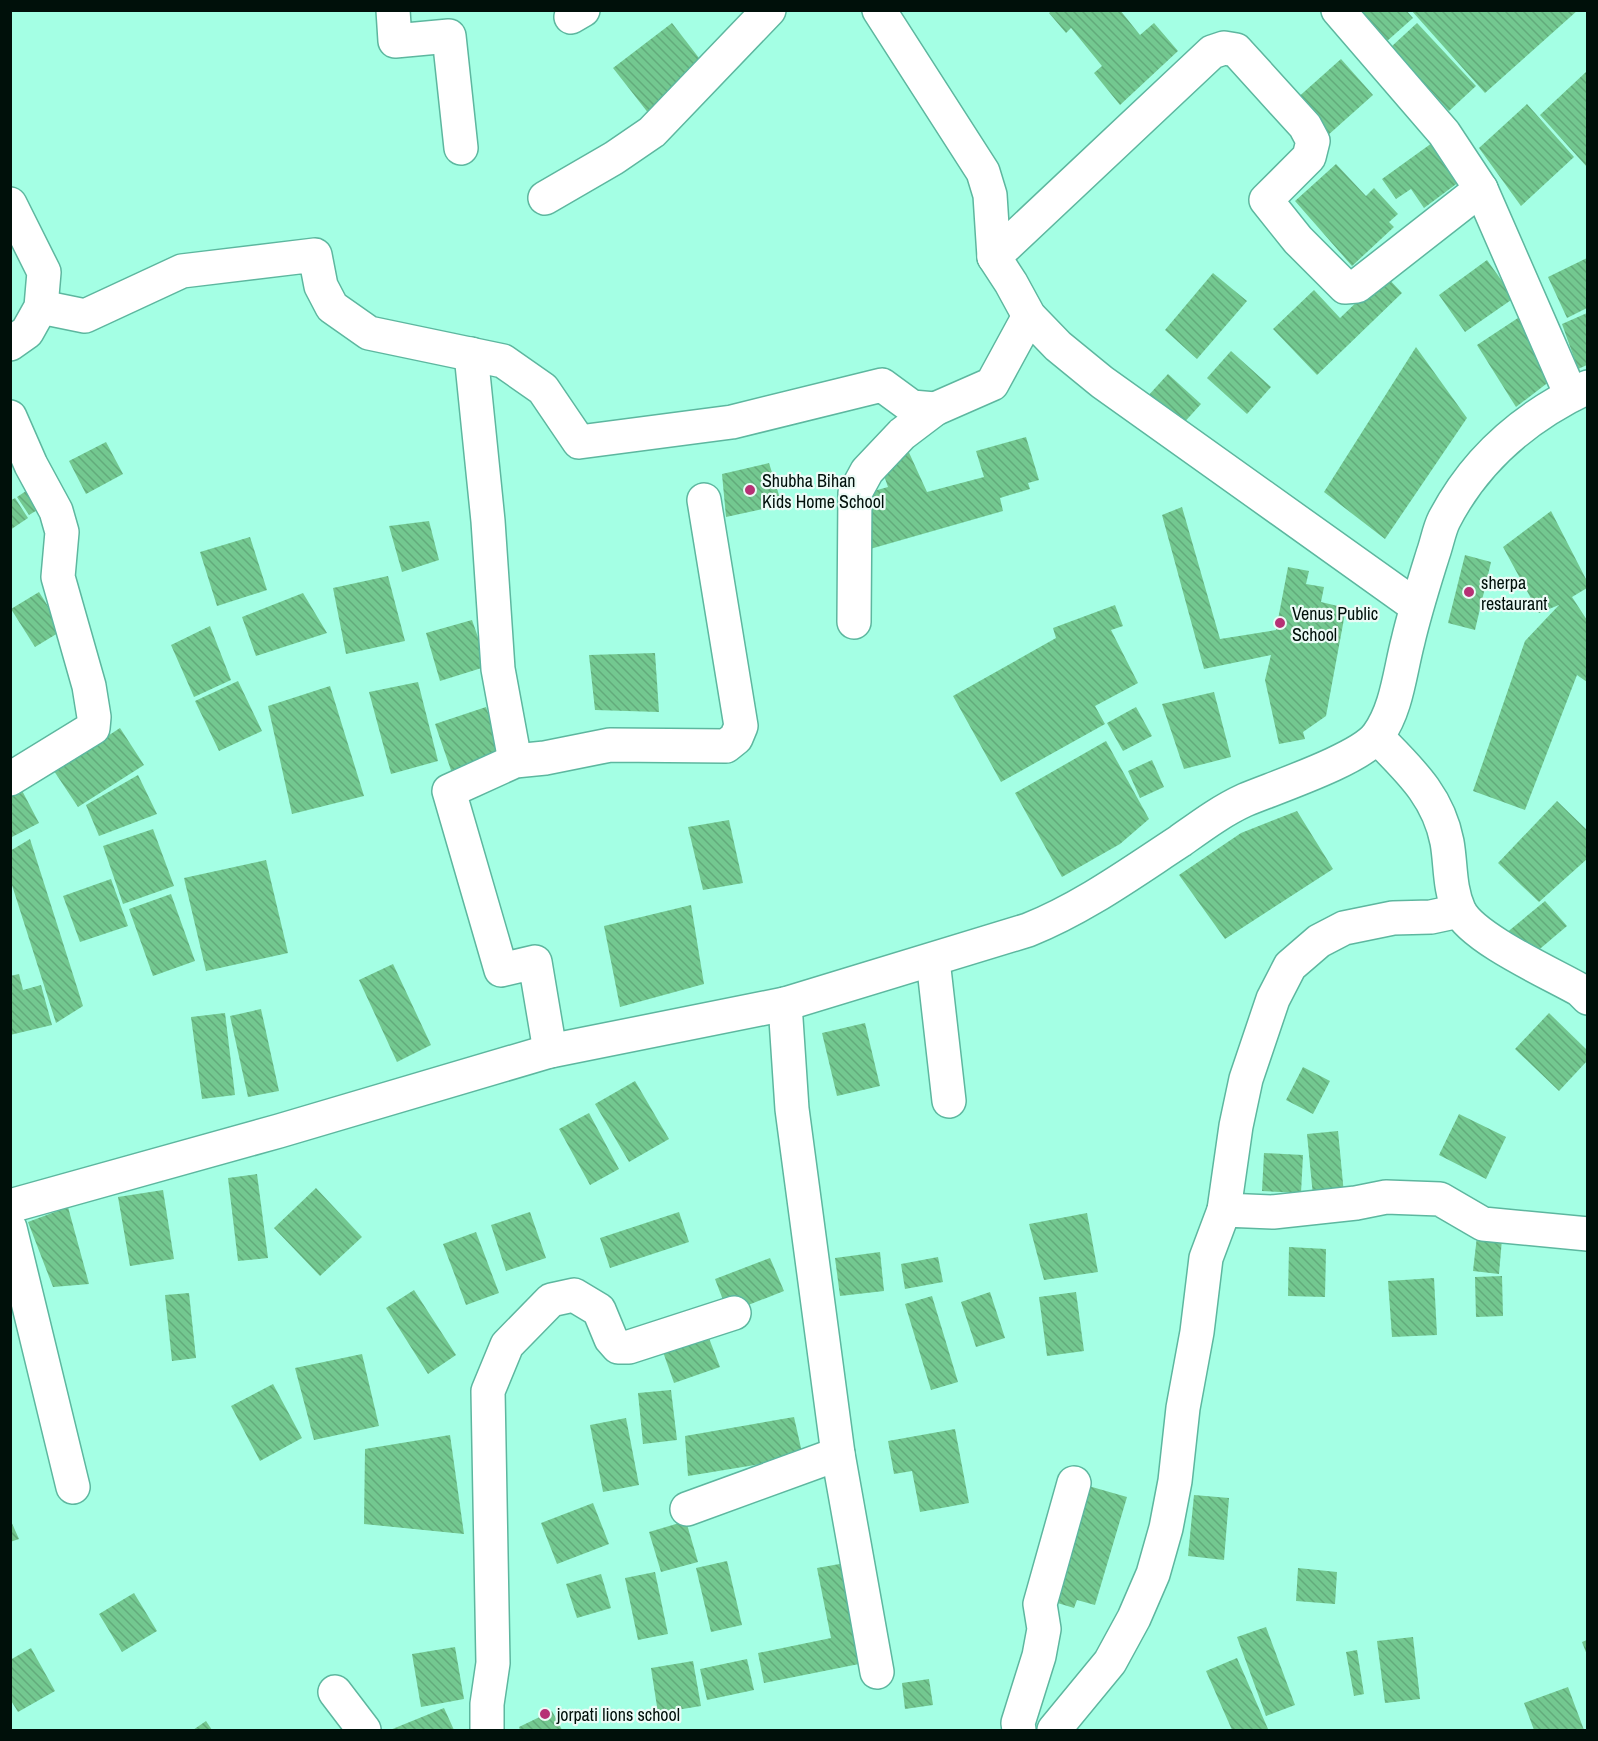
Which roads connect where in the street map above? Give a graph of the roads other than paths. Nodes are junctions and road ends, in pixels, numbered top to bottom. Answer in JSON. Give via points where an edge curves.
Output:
{"nodes":[{"id":1,"x":393,"y":10,"type":"edge"},
{"id":2,"x":769,"y":10,"type":"edge"},
{"id":3,"x":1338,"y":10,"type":"edge"},
{"id":4,"x":882,"y":11,"type":"edge"},
{"id":5,"x":461,"y":148,"type":"dead end"},
{"id":6,"x":1481,"y":189,"type":"junction"},
{"id":7,"x":545,"y":198,"type":"dead end"},
{"id":8,"x":10,"y":204,"type":"edge"},
{"id":9,"x":994,"y":257,"type":"junction"},
{"id":10,"x":41,"y":307,"type":"junction"},
{"id":11,"x":1029,"y":316,"type":"junction"},
{"id":12,"x":10,"y":344,"type":"edge"},
{"id":13,"x":471,"y":354,"type":"junction"},
{"id":14,"x":1579,"y":391,"type":"edge"},
{"id":15,"x":935,"y":409,"type":"junction"},
{"id":16,"x":10,"y":417,"type":"edge"},
{"id":17,"x":704,"y":500,"type":"dead end"},
{"id":18,"x":1416,"y":606,"type":"junction"},
{"id":19,"x":854,"y":622,"type":"dead end"},
{"id":20,"x":1377,"y":737,"type":"junction"},
{"id":21,"x":515,"y":761,"type":"junction"},
{"id":22,"x":10,"y":779,"type":"edge"},
{"id":23,"x":1459,"y":911,"type":"junction"},
{"id":24,"x":933,"y":960,"type":"junction"},
{"id":25,"x":1587,"y":998,"type":"edge"},
{"id":26,"x":785,"y":1004,"type":"junction"},
{"id":27,"x":550,"y":1051,"type":"junction"},
{"id":28,"x":949,"y":1101,"type":"dead end"},
{"id":29,"x":10,"y":1206,"type":"edge"},
{"id":30,"x":1224,"y":1210,"type":"junction"},
{"id":31,"x":10,"y":1228,"type":"edge"},
{"id":32,"x":1587,"y":1234,"type":"edge"},
{"id":33,"x":734,"y":1313,"type":"dead end"},
{"id":34,"x":838,"y":1454,"type":"junction"},
{"id":35,"x":1074,"y":1483,"type":"dead end"},
{"id":36,"x":73,"y":1487,"type":"dead end"},
{"id":37,"x":687,"y":1509,"type":"dead end"},
{"id":38,"x":877,"y":1672,"type":"dead end"},
{"id":39,"x":335,"y":1692,"type":"dead end"},
{"id":40,"x":364,"y":1731,"type":"edge"},
{"id":41,"x":487,"y":1731,"type":"edge"},
{"id":42,"x":1019,"y":1731,"type":"edge"},
{"id":43,"x":1054,"y":1731,"type":"edge"}],
"edges":[{"from":1,"to":5,"type":"street","via":[[396,41],[449,36]]},
{"from":2,"to":7,"type":"street","via":[[652,132]]},
{"from":3,"to":6,"type":"street","via":[[1444,133]]},
{"from":4,"to":9,"type":"street","via":[[983,172],[990,195]]},
{"from":6,"to":9,"type":"street","via":[[1357,286],[1345,287],[1298,240],[1266,200],[1309,156],[1313,141],[1305,126],[1236,50],[1224,48],[1212,52]]},
{"from":6,"to":14,"type":"street"},
{"from":8,"to":10,"type":"street","via":[[44,272]]},
{"from":9,"to":11,"type":"street"},
{"from":10,"to":12,"type":"street","via":[[27,332]]},
{"from":10,"to":13,"type":"street","via":[[85,316],[182,271],[315,255],[321,286],[332,307],[369,333]]},
{"from":11,"to":15,"type":"street","via":[[992,384]]},
{"from":11,"to":18,"type":"street","via":[[1102,382]]},
{"from":13,"to":15,"type":"street","via":[[503,361],[543,389],[579,442],[732,422],[882,386],[912,407]]},
{"from":13,"to":21,"type":"street","via":[[498,669]]},
{"from":14,"to":18,"type":"street","via":[[1536,415],[1506,438],[1474,472],[1443,522]]},
{"from":15,"to":19,"type":"street","via":[[881,455],[855,493]]},
{"from":16,"to":22,"type":"street","via":[[56,511],[62,532],[58,577],[94,717],[93,728]]},
{"from":17,"to":21,"type":"street","via":[[741,726],[736,738],[726,746],[610,745]]},
{"from":18,"to":20,"type":"street","via":[[1389,716]]},
{"from":20,"to":23,"type":"street","via":[[1419,780],[1437,808]]},
{"from":20,"to":24,"type":"street","via":[[1358,752],[1211,818],[1058,918]]},
{"from":21,"to":27,"type":"street","via":[[449,791],[501,970],[535,962]]},
{"from":23,"to":25,"type":"street","via":[[1486,939],[1580,990]]},
{"from":23,"to":30,"type":"street","via":[[1344,927],[1319,941],[1290,966],[1273,999],[1246,1079]]},
{"from":24,"to":26,"type":"street"},
{"from":24,"to":28,"type":"street"},
{"from":26,"to":27,"type":"street"},
{"from":26,"to":34,"type":"street","via":[[792,1109]]},
{"from":27,"to":29,"type":"street"},
{"from":30,"to":32,"type":"street","via":[[1273,1212],[1386,1197],[1440,1199],[1483,1224]]},
{"from":30,"to":43,"type":"street","via":[[1206,1258],[1175,1481],[1153,1575],[1110,1662]]},
{"from":31,"to":36,"type":"street"},
{"from":33,"to":41,"type":"street","via":[[629,1347],[618,1347],[599,1310],[574,1295],[551,1300],[507,1345],[488,1391],[493,1662]]},
{"from":34,"to":37,"type":"street"},
{"from":34,"to":38,"type":"street"},
{"from":35,"to":42,"type":"street","via":[[1040,1604],[1044,1629]]},
{"from":39,"to":40,"type":"street"}]}
